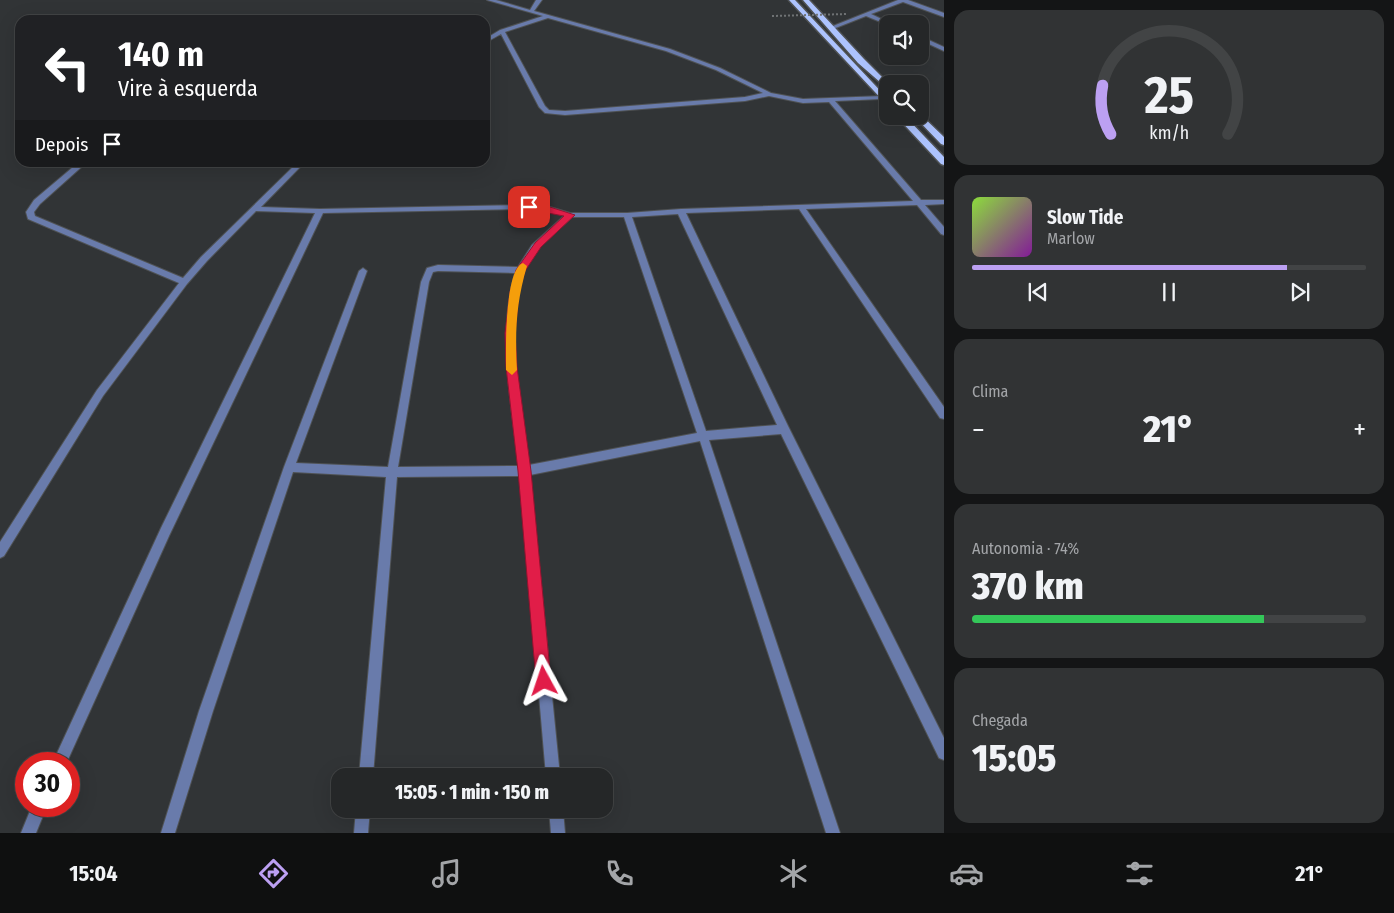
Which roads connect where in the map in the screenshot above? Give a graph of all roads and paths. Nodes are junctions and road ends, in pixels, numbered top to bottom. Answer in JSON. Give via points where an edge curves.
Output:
{"nodes":[{"id":1,"x":490,"y":0,"type":"edge"},
{"id":2,"x":538,"y":0,"type":"edge"},
{"id":3,"x":792,"y":0,"type":"edge"},
{"id":4,"x":806,"y":0,"type":"edge"},
{"id":5,"x":531,"y":12,"type":"junction"},
{"id":6,"x":847,"y":14,"type":"dead end"},
{"id":7,"x":868,"y":15,"type":"junction"},
{"id":8,"x":944,"y":15,"type":"edge"},
{"id":9,"x":772,"y":16,"type":"dead end"},
{"id":10,"x":546,"y":17,"type":"junction"},
{"id":11,"x":879,"y":20,"type":"edge"},
{"id":12,"x":831,"y":28,"type":"junction"},
{"id":13,"x":502,"y":31,"type":"junction"},
{"id":14,"x":490,"y":37,"type":"edge"},
{"id":15,"x":929,"y":42,"type":"edge"},
{"id":16,"x":944,"y":49,"type":"edge"},
{"id":17,"x":879,"y":78,"type":"edge"},
{"id":18,"x":769,"y":94,"type":"junction"},
{"id":19,"x":879,"y":94,"type":"edge"},
{"id":20,"x":879,"y":96,"type":"edge"},
{"id":21,"x":831,"y":100,"type":"junction"},
{"id":22,"x":909,"y":125,"type":"edge"},
{"id":23,"x":927,"y":125,"type":"edge"},
{"id":24,"x":944,"y":142,"type":"edge"},
{"id":25,"x":944,"y":162,"type":"edge"},
{"id":26,"x":78,"y":167,"type":"edge"},
{"id":27,"x":297,"y":167,"type":"edge"},
{"id":28,"x":944,"y":202,"type":"edge"},
{"id":29,"x":918,"y":203,"type":"junction"},
{"id":30,"x":801,"y":207,"type":"junction"},
{"id":31,"x":254,"y":209,"type":"junction"},
{"id":32,"x":320,"y":211,"type":"junction"},
{"id":33,"x":681,"y":211,"type":"junction"},
{"id":34,"x":570,"y":215,"type":"junction"},
{"id":35,"x":626,"y":215,"type":"junction"},
{"id":36,"x":944,"y":232,"type":"edge"},
{"id":37,"x":520,"y":270,"type":"junction"},
{"id":38,"x":363,"y":271,"type":"dead end"},
{"id":39,"x":184,"y":282,"type":"junction"},
{"id":40,"x":944,"y":415,"type":"edge"},
{"id":41,"x":784,"y":429,"type":"junction"},
{"id":42,"x":703,"y":436,"type":"junction"},
{"id":43,"x":289,"y":467,"type":"junction"},
{"id":44,"x":524,"y":471,"type":"junction"},
{"id":45,"x":392,"y":472,"type":"junction"},
{"id":46,"x":0,"y":552,"type":"edge"},
{"id":47,"x":65,"y":752,"type":"edge"},
{"id":48,"x":944,"y":753,"type":"edge"},
{"id":49,"x":367,"y":768,"type":"edge"},
{"id":50,"x":552,"y":768,"type":"edge"},
{"id":51,"x":35,"y":817,"type":"edge"},
{"id":52,"x":362,"y":818,"type":"edge"},
{"id":53,"x":557,"y":818,"type":"edge"},
{"id":54,"x":28,"y":833,"type":"edge"},
{"id":55,"x":168,"y":833,"type":"edge"},
{"id":56,"x":361,"y":833,"type":"edge"},
{"id":57,"x":558,"y":833,"type":"edge"},
{"id":58,"x":833,"y":833,"type":"edge"}],
"edges":[{"from":1,"to":5,"type":"street"},
{"from":2,"to":5,"type":"street"},
{"from":3,"to":19,"type":"main road"},
{"from":4,"to":12,"type":"main road"},
{"from":5,"to":10,"type":"street"},
{"from":6,"to":9,"type":"path","bridge":true},
{"from":7,"to":8,"type":"street","via":[[903,0]]},
{"from":7,"to":11,"type":"street"},
{"from":7,"to":12,"type":"street"},
{"from":10,"to":13,"type":"street"},
{"from":10,"to":18,"type":"street","via":[[668,50],[718,69]]},
{"from":12,"to":17,"type":"main road"},
{"from":13,"to":14,"type":"street"},
{"from":13,"to":18,"type":"street","via":[[547,112],[745,99]]},
{"from":15,"to":16,"type":"street"},
{"from":18,"to":21,"type":"street","via":[[803,100]]},
{"from":20,"to":21,"type":"street"},
{"from":21,"to":29,"type":"street"},
{"from":22,"to":25,"type":"main road"},
{"from":23,"to":24,"type":"main road"},
{"from":26,"to":39,"type":"street","via":[[38,202],[30,212],[31,217]]},
{"from":27,"to":31,"type":"street"},
{"from":28,"to":29,"type":"street"},
{"from":29,"to":30,"type":"street"},
{"from":29,"to":36,"type":"street"},
{"from":30,"to":33,"type":"street"},
{"from":30,"to":40,"type":"street"},
{"from":31,"to":32,"type":"street"},
{"from":31,"to":39,"type":"street"},
{"from":32,"to":34,"type":"street","via":[[529,207]]},
{"from":32,"to":47,"type":"street","via":[[165,532]]},
{"from":33,"to":35,"type":"street"},
{"from":33,"to":41,"type":"street"},
{"from":34,"to":35,"type":"street"},
{"from":34,"to":37,"type":"street","via":[[538,245]]},
{"from":35,"to":42,"type":"street"},
{"from":37,"to":44,"type":"street","via":[[510,333]]},
{"from":37,"to":45,"type":"street","via":[[438,268],[430,270],[426,276]]},
{"from":38,"to":43,"type":"street"},
{"from":39,"to":46,"type":"street","via":[[100,393]]},
{"from":41,"to":42,"type":"street"},
{"from":41,"to":48,"type":"street"},
{"from":42,"to":44,"type":"street"},
{"from":42,"to":58,"type":"street"},
{"from":43,"to":45,"type":"street"},
{"from":43,"to":55,"type":"street"},
{"from":44,"to":45,"type":"street"},
{"from":44,"to":50,"type":"street"},
{"from":45,"to":49,"type":"street"},
{"from":51,"to":54,"type":"street"},
{"from":52,"to":56,"type":"street"},
{"from":53,"to":57,"type":"street"}]}
